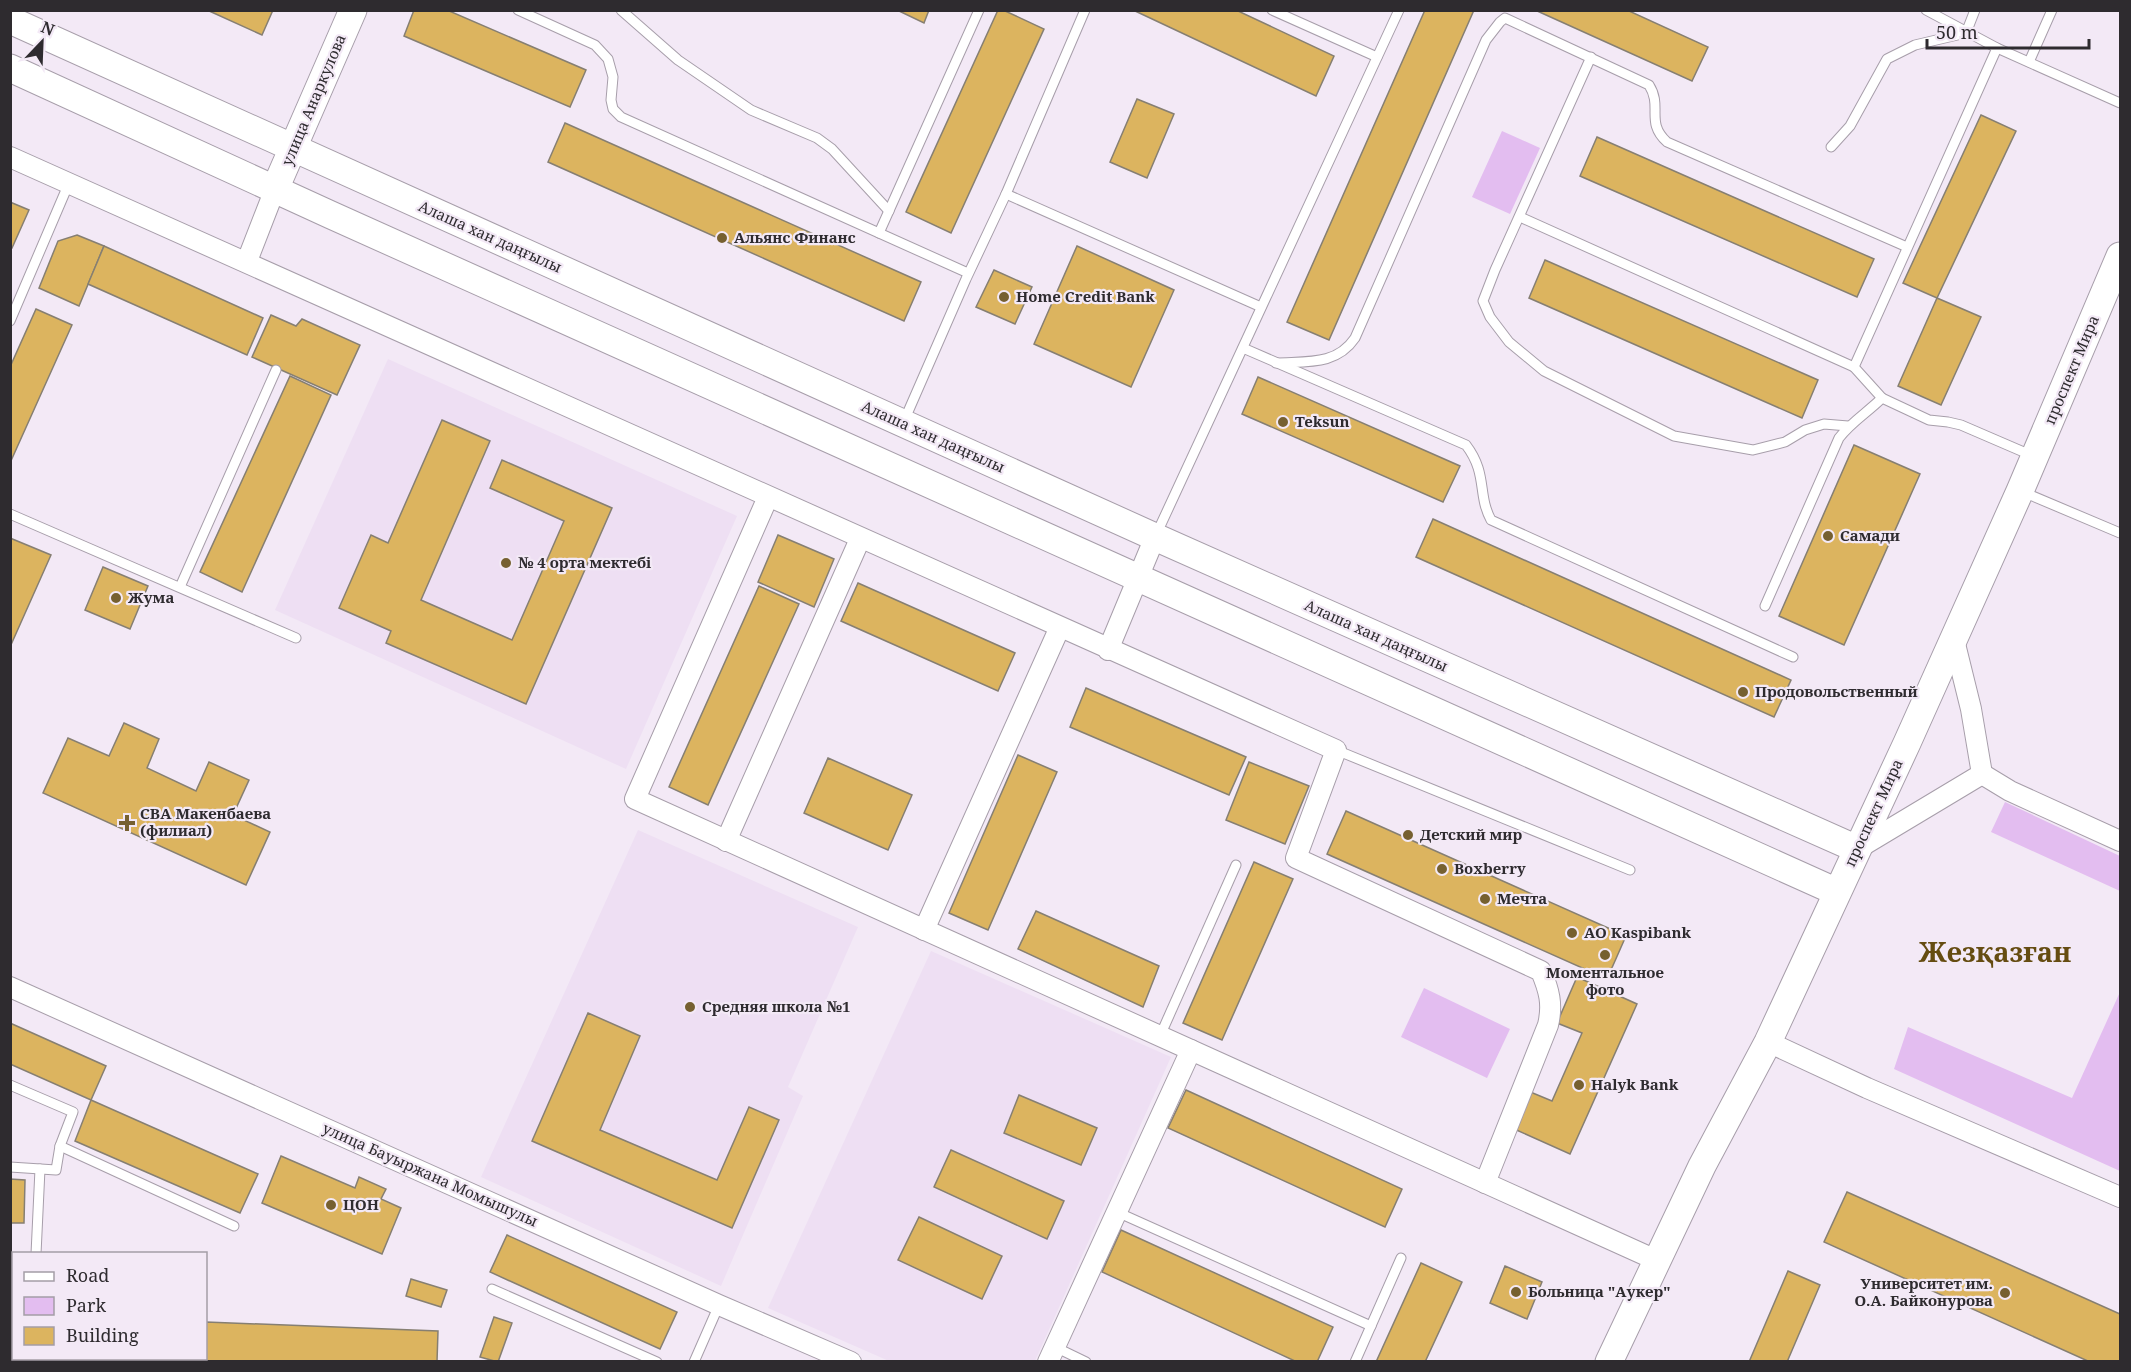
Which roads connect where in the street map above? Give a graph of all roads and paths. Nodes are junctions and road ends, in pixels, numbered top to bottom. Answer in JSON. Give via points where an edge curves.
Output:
{"nodes":[{"id":1,"x":353,"y":10,"type":"edge"},
{"id":2,"x":621,"y":10,"type":"edge"},
{"id":3,"x":979,"y":10,"type":"edge"},
{"id":4,"x":1085,"y":10,"type":"edge"},
{"id":5,"x":1272,"y":10,"type":"edge"},
{"id":6,"x":1399,"y":10,"type":"edge"},
{"id":7,"x":1926,"y":10,"type":"edge"},
{"id":8,"x":1975,"y":10,"type":"edge"},
{"id":9,"x":2052,"y":10,"type":"edge"},
{"id":10,"x":521,"y":11,"type":"edge"},
{"id":11,"x":10,"y":20,"type":"edge"},
{"id":12,"x":1966,"y":33,"type":"junction"},
{"id":13,"x":1997,"y":48,"type":"junction"},
{"id":14,"x":1377,"y":57,"type":"junction"},
{"id":15,"x":1591,"y":57,"type":"junction"},
{"id":16,"x":2029,"y":62,"type":"junction"},
{"id":17,"x":10,"y":68,"type":"edge"},
{"id":18,"x":2121,"y":103,"type":"edge"},
{"id":19,"x":1831,"y":147,"type":"dead end"},
{"id":20,"x":293,"y":149,"type":"junction"},
{"id":21,"x":10,"y":157,"type":"edge"},
{"id":22,"x":69,"y":183,"type":"junction"},
{"id":23,"x":275,"y":189,"type":"junction"},
{"id":24,"x":1006,"y":194,"type":"junction"},
{"id":25,"x":889,"y":211,"type":"junction"},
{"id":26,"x":1520,"y":218,"type":"junction"},
{"id":27,"x":879,"y":233,"type":"junction"},
{"id":28,"x":1907,"y":247,"type":"junction"},
{"id":29,"x":2121,"y":256,"type":"edge"},
{"id":30,"x":246,"y":261,"type":"junction"},
{"id":31,"x":968,"y":273,"type":"junction"},
{"id":32,"x":1261,"y":307,"type":"junction"},
{"id":33,"x":10,"y":321,"type":"edge"},
{"id":34,"x":1243,"y":348,"type":"junction"},
{"id":35,"x":1276,"y":363,"type":"junction"},
{"id":36,"x":1854,"y":367,"type":"junction"},
{"id":37,"x":276,"y":370,"type":"dead end"},
{"id":38,"x":1882,"y":398,"type":"junction"},
{"id":39,"x":903,"y":423,"type":"junction"},
{"id":40,"x":1848,"y":426,"type":"junction"},
{"id":41,"x":2035,"y":457,"type":"junction"},
{"id":42,"x":2020,"y":491,"type":"junction"},
{"id":43,"x":768,"y":497,"type":"junction"},
{"id":44,"x":10,"y":514,"type":"edge"},
{"id":45,"x":2121,"y":533,"type":"edge"},
{"id":46,"x":1155,"y":537,"type":"junction"},
{"id":47,"x":860,"y":539,"type":"junction"},
{"id":48,"x":1137,"y":576,"type":"junction"},
{"id":49,"x":180,"y":587,"type":"junction"},
{"id":50,"x":1764,"y":606,"type":"dead end"},
{"id":51,"x":1059,"y":629,"type":"junction"},
{"id":52,"x":296,"y":638,"type":"dead end"},
{"id":53,"x":1954,"y":640,"type":"junction"},
{"id":54,"x":1108,"y":650,"type":"junction"},
{"id":55,"x":1793,"y":657,"type":"dead end"},
{"id":56,"x":1336,"y":750,"type":"junction"},
{"id":57,"x":1982,"y":774,"type":"junction"},
{"id":58,"x":726,"y":841,"type":"junction"},
{"id":59,"x":2121,"y":841,"type":"edge"},
{"id":60,"x":1857,"y":849,"type":"junction"},
{"id":61,"x":1236,"y":866,"type":"dead end"},
{"id":62,"x":1630,"y":870,"type":"dead end"},
{"id":63,"x":1837,"y":892,"type":"junction"},
{"id":64,"x":924,"y":930,"type":"junction"},
{"id":65,"x":10,"y":987,"type":"edge"},
{"id":66,"x":1161,"y":1036,"type":"junction"},
{"id":67,"x":1768,"y":1042,"type":"junction"},
{"id":68,"x":1191,"y":1050,"type":"junction"},
{"id":69,"x":10,"y":1085,"type":"edge"},
{"id":70,"x":60,"y":1146,"type":"junction"},
{"id":71,"x":10,"y":1167,"type":"edge"},
{"id":72,"x":40,"y":1169,"type":"junction"},
{"id":73,"x":1485,"y":1183,"type":"junction"},
{"id":74,"x":2121,"y":1197,"type":"edge"},
{"id":75,"x":1117,"y":1212,"type":"junction"},
{"id":76,"x":234,"y":1226,"type":"dead end"},
{"id":77,"x":36,"y":1252,"type":"edge"},
{"id":78,"x":1401,"y":1258,"type":"dead end"},
{"id":79,"x":1656,"y":1260,"type":"junction"},
{"id":80,"x":492,"y":1289,"type":"dead end"},
{"id":81,"x":719,"y":1305,"type":"junction"},
{"id":82,"x":1371,"y":1326,"type":"junction"},
{"id":83,"x":1051,"y":1354,"type":"edge"},
{"id":84,"x":657,"y":1362,"type":"edge"},
{"id":85,"x":694,"y":1362,"type":"edge"},
{"id":86,"x":850,"y":1362,"type":"edge"},
{"id":87,"x":1086,"y":1362,"type":"edge"},
{"id":88,"x":1355,"y":1362,"type":"edge"},
{"id":89,"x":1609,"y":1362,"type":"edge"}],
"edges":[{"from":1,"to":20,"type":"main road","name":"улица Анаркулова"},
{"from":2,"to":25,"type":"lane","via":[[678,60],[751,110],[817,138],[832,149]]},
{"from":3,"to":25,"type":"lane"},
{"from":4,"to":24,"type":"lane"},
{"from":5,"to":14,"type":"lane"},
{"from":6,"to":14,"type":"lane"},
{"from":7,"to":12,"type":"lane"},
{"from":8,"to":12,"type":"lane"},
{"from":9,"to":16,"type":"lane"},
{"from":10,"to":27,"type":"lane","via":[[596,45],[608,59],[613,77],[613,109],[621,117]]},
{"from":11,"to":20,"type":"main road","name":"Алаша хан даңғылы"},
{"from":12,"to":13,"type":"lane"},
{"from":12,"to":19,"type":"lane","via":[[1915,45],[1887,59],[1850,126]]},
{"from":13,"to":16,"type":"lane"},
{"from":13,"to":28,"type":"lane"},
{"from":14,"to":32,"type":"lane"},
{"from":15,"to":26,"type":"lane"},
{"from":15,"to":28,"type":"lane","via":[[1649,85],[1655,94],[1655,127],[1667,142]]},
{"from":15,"to":35,"type":"lane","via":[[1511,20],[1505,18],[1500,22],[1486,40],[1355,338],[1347,349],[1329,359]]},
{"from":16,"to":18,"type":"lane"},
{"from":17,"to":23,"type":"main road"},
{"from":20,"to":23,"type":"main road","name":"улица Анаркулова"},
{"from":20,"to":39,"type":"main road","name":"Алаша хан даңғылы"},
{"from":21,"to":22,"type":"street"},
{"from":22,"to":30,"type":"street"},
{"from":22,"to":33,"type":"lane"},
{"from":23,"to":30,"type":"street"},
{"from":23,"to":48,"type":"main road"},
{"from":24,"to":31,"type":"lane"},
{"from":24,"to":32,"type":"lane"},
{"from":25,"to":27,"type":"lane"},
{"from":26,"to":36,"type":"lane"},
{"from":26,"to":40,"type":"lane","via":[[1484,302],[1509,342],[1544,371],[1674,436],[1753,450],[1785,442],[1805,429],[1824,424]]},
{"from":27,"to":31,"type":"lane"},
{"from":28,"to":36,"type":"lane"},
{"from":29,"to":41,"type":"main road","name":"проспект Мира"},
{"from":30,"to":43,"type":"street"},
{"from":31,"to":39,"type":"lane"},
{"from":32,"to":34,"type":"lane"},
{"from":34,"to":35,"type":"lane"},
{"from":34,"to":46,"type":"lane"},
{"from":35,"to":55,"type":"lane","via":[[1466,445],[1480,469],[1491,520]]},
{"from":36,"to":38,"type":"lane"},
{"from":37,"to":49,"type":"lane"},
{"from":38,"to":40,"type":"lane"},
{"from":38,"to":41,"type":"lane","via":[[1929,420],[1960,425]]},
{"from":39,"to":46,"type":"main road","name":"Алаша хан даңғылы"},
{"from":40,"to":50,"type":"lane","via":[[1839,438]]},
{"from":41,"to":42,"type":"main road","name":"проспект Мира"},
{"from":42,"to":45,"type":"lane"},
{"from":42,"to":53,"type":"main road","name":"проспект Мира"},
{"from":43,"to":47,"type":"street"},
{"from":43,"to":58,"type":"street","via":[[635,800]]},
{"from":44,"to":49,"type":"lane"},
{"from":46,"to":48,"type":"street"},
{"from":46,"to":60,"type":"main road","name":"Алаша хан даңғылы"},
{"from":47,"to":51,"type":"street"},
{"from":47,"to":58,"type":"street"},
{"from":48,"to":54,"type":"street"},
{"from":48,"to":63,"type":"main road"},
{"from":49,"to":52,"type":"lane"},
{"from":51,"to":54,"type":"street"},
{"from":51,"to":64,"type":"street"},
{"from":53,"to":57,"type":"street"},
{"from":53,"to":60,"type":"main road","name":"проспект Мира"},
{"from":54,"to":56,"type":"street"},
{"from":56,"to":62,"type":"lane"},
{"from":56,"to":73,"type":"street","via":[[1296,858],[1541,971],[1547,986],[1552,1011],[1548,1025]]},
{"from":57,"to":59,"type":"street","via":[[2010,791]]},
{"from":57,"to":60,"type":"street"},
{"from":58,"to":64,"type":"street"},
{"from":60,"to":63,"type":"main road","name":"проспект Мира"},
{"from":61,"to":66,"type":"lane"},
{"from":63,"to":67,"type":"main road","name":"проспект Мира"},
{"from":64,"to":66,"type":"street"},
{"from":65,"to":81,"type":"street","name":"улица Бауыржана Момышулы"},
{"from":66,"to":68,"type":"street"},
{"from":67,"to":74,"type":"street"},
{"from":67,"to":79,"type":"main road","name":"проспект Мира"},
{"from":68,"to":73,"type":"street"},
{"from":68,"to":75,"type":"street"},
{"from":69,"to":70,"type":"lane","via":[[73,1112]]},
{"from":70,"to":72,"type":"lane","via":[[56,1170]]},
{"from":70,"to":76,"type":"lane"},
{"from":71,"to":72,"type":"lane"},
{"from":72,"to":77,"type":"lane"},
{"from":73,"to":79,"type":"street"},
{"from":75,"to":82,"type":"lane"},
{"from":75,"to":83,"type":"street"},
{"from":78,"to":82,"type":"lane"},
{"from":79,"to":89,"type":"main road","name":"проспект Мира"},
{"from":80,"to":84,"type":"lane"},
{"from":81,"to":85,"type":"lane"},
{"from":81,"to":86,"type":"street","name":"улица Бауыржана Момышулы"},
{"from":82,"to":88,"type":"lane"},
{"from":83,"to":87,"type":"lane"}]}
